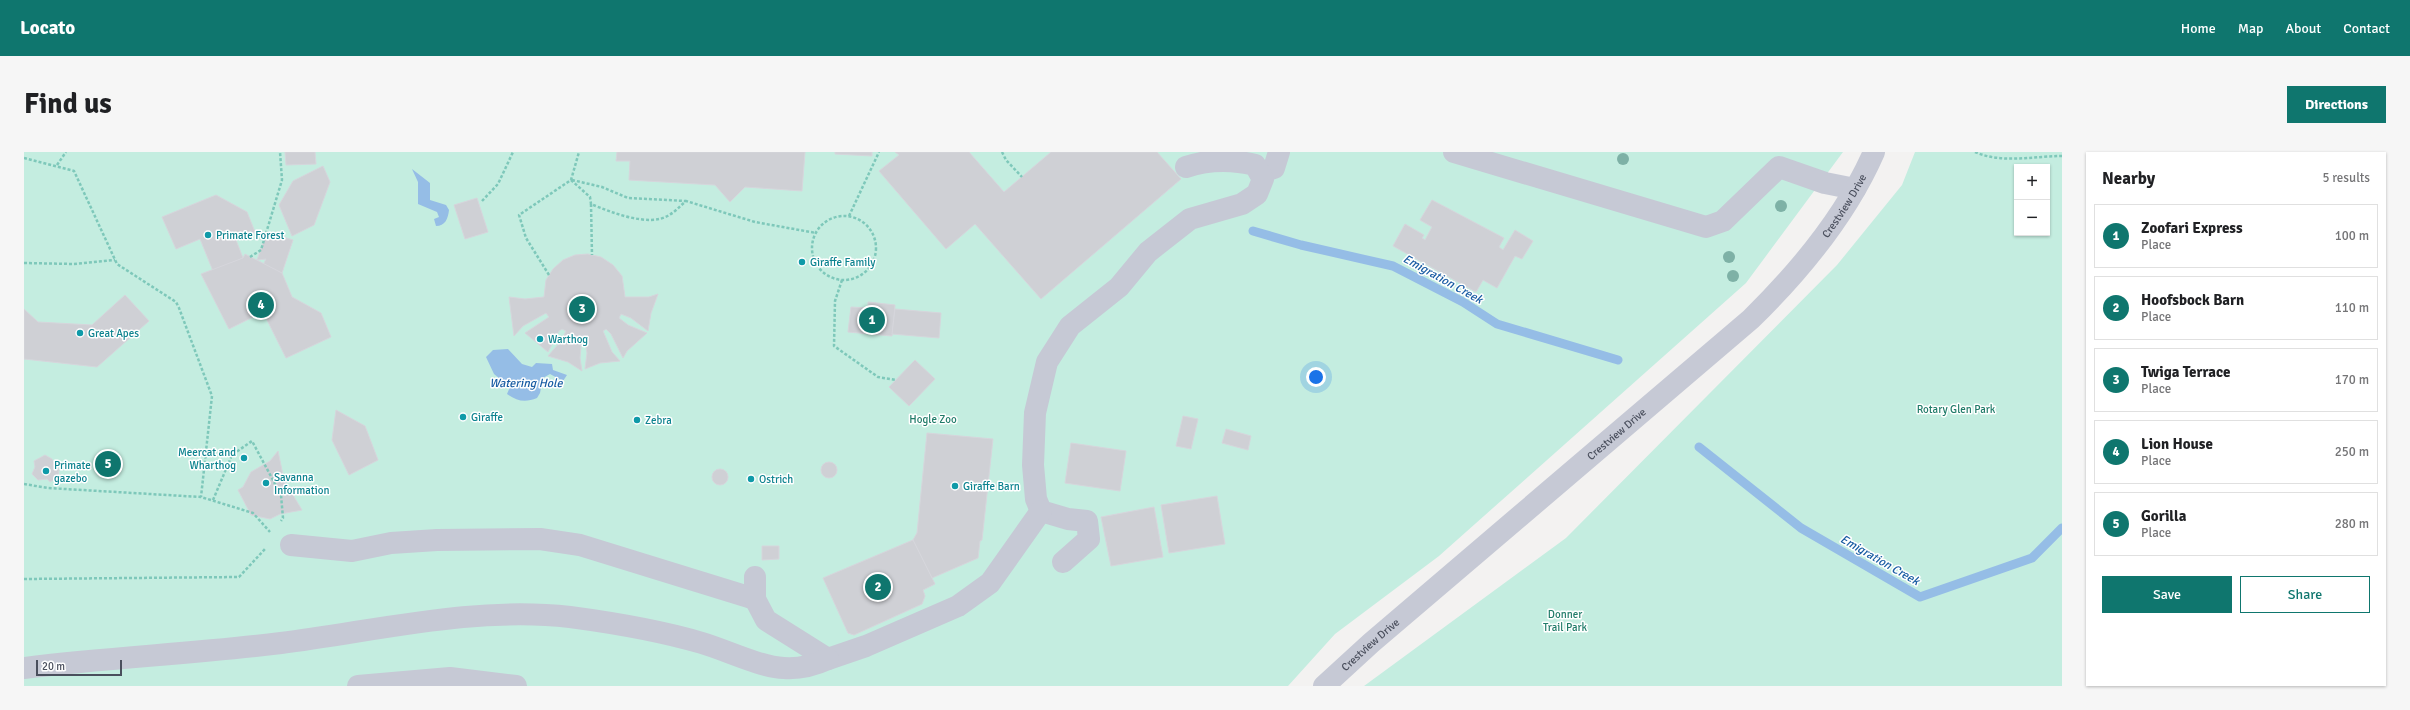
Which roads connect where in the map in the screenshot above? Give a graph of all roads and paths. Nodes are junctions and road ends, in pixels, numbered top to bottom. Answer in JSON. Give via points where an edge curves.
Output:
{"nodes":[{"id":1,"x":66,"y":152,"type":"edge"},
{"id":2,"x":280,"y":152,"type":"edge"},
{"id":3,"x":513,"y":152,"type":"edge"},
{"id":4,"x":579,"y":152,"type":"edge"},
{"id":5,"x":879,"y":152,"type":"edge"},
{"id":6,"x":1002,"y":152,"type":"edge"},
{"id":7,"x":1279,"y":152,"type":"edge"},
{"id":8,"x":1454,"y":152,"type":"edge"},
{"id":9,"x":1874,"y":152,"type":"edge"},
{"id":10,"x":1976,"y":152,"type":"edge"},
{"id":11,"x":2062,"y":156,"type":"edge"},
{"id":12,"x":24,"y":158,"type":"edge"},
{"id":13,"x":57,"y":165,"type":"junction"},
{"id":14,"x":1186,"y":167,"type":"dead end"},
{"id":15,"x":1260,"y":173,"type":"junction"},
{"id":16,"x":1022,"y":177,"type":"dead end"},
{"id":17,"x":571,"y":180,"type":"junction"},
{"id":18,"x":1855,"y":189,"type":"junction"},
{"id":19,"x":482,"y":201,"type":"dead end"},
{"id":20,"x":686,"y":201,"type":"junction"},
{"id":21,"x":591,"y":204,"type":"junction"},
{"id":22,"x":849,"y":216,"type":"junction"},
{"id":23,"x":816,"y":233,"type":"junction"},
{"id":24,"x":592,"y":255,"type":"dead end"},
{"id":25,"x":250,"y":256,"type":"dead end"},
{"id":26,"x":115,"y":260,"type":"junction"},
{"id":27,"x":24,"y":263,"type":"edge"},
{"id":28,"x":549,"y":275,"type":"dead end"},
{"id":29,"x":842,"y":280,"type":"junction"},
{"id":30,"x":896,"y":380,"type":"dead end"},
{"id":31,"x":24,"y":484,"type":"edge"},
{"id":32,"x":201,"y":497,"type":"junction"},
{"id":33,"x":213,"y":500,"type":"junction"},
{"id":34,"x":1041,"y":510,"type":"junction"},
{"id":35,"x":279,"y":523,"type":"dead end"},
{"id":36,"x":275,"y":528,"type":"dead end"},
{"id":37,"x":271,"y":532,"type":"junction"},
{"id":38,"x":269,"y":538,"type":"dead end"},
{"id":39,"x":267,"y":544,"type":"dead end"},
{"id":40,"x":291,"y":545,"type":"dead end"},
{"id":41,"x":1063,"y":562,"type":"dead end"},
{"id":42,"x":755,"y":577,"type":"dead end"},
{"id":43,"x":24,"y":579,"type":"edge"},
{"id":44,"x":755,"y":599,"type":"junction"},
{"id":45,"x":828,"y":658,"type":"junction"},
{"id":46,"x":24,"y":668,"type":"edge"},
{"id":47,"x":358,"y":686,"type":"edge"},
{"id":48,"x":516,"y":686,"type":"edge"},
{"id":49,"x":1324,"y":686,"type":"edge"}],
"edges":[{"from":1,"to":13,"type":"path"},
{"from":2,"to":25,"type":"path","via":[[282,180],[261,250]]},
{"from":3,"to":19,"type":"path","via":[[498,184]]},
{"from":4,"to":17,"type":"path"},
{"from":5,"to":22,"type":"path","via":[[858,192]]},
{"from":6,"to":16,"type":"path"},
{"from":7,"to":15,"type":"street","via":[[1274,168]]},
{"from":8,"to":18,"type":"street","via":[[1706,227],[1723,221],[1779,167],[1825,184]]},
{"from":9,"to":18,"type":"street","name":"Crestview Drive"},
{"from":10,"to":11,"type":"path","via":[[1986,157],[2002,159]]},
{"from":12,"to":13,"type":"path"},
{"from":13,"to":26,"type":"path","via":[[74,171]]},
{"from":14,"to":15,"type":"street","via":[[1203,162],[1231,160],[1255,165]]},
{"from":15,"to":34,"type":"street","via":[[1263,179],[1257,194],[1242,204],[1190,219],[1148,252],[1118,287],[1070,326],[1047,362],[1035,413],[1033,465],[1036,499]]},
{"from":17,"to":20,"type":"path","via":[[602,187],[628,198]]},
{"from":17,"to":21,"type":"path","via":[[590,197]]},
{"from":17,"to":28,"type":"path","via":[[519,215],[526,238]]},
{"from":18,"to":49,"type":"street","name":"Crestview Drive","via":[[1811,254],[1751,319]]},
{"from":20,"to":21,"type":"path","via":[[668,216],[648,221],[612,213]]},
{"from":20,"to":23,"type":"path","via":[[755,222]]},
{"from":21,"to":24,"type":"path"},
{"from":22,"to":23,"type":"path","via":[[833,218],[820,226]]},
{"from":22,"to":29,"type":"path","via":[[866,224],[872,232],[876,251],[868,269],[852,279]]},
{"from":23,"to":29,"type":"path","via":[[812,248],[816,264],[827,275]]},
{"from":26,"to":27,"type":"path","via":[[74,264]]},
{"from":26,"to":32,"type":"path","via":[[117,264],[176,302],[212,396]]},
{"from":29,"to":30,"type":"path","via":[[835,301],[834,346],[878,377]]},
{"from":31,"to":32,"type":"path","via":[[48,488]]},
{"from":32,"to":33,"type":"path"},
{"from":33,"to":35,"type":"path","via":[[232,455],[252,441],[281,495],[283,518]]},
{"from":33,"to":37,"type":"path","via":[[253,513]]},
{"from":34,"to":41,"type":"street","via":[[1068,519],[1087,520],[1089,539]]},
{"from":34,"to":45,"type":"street","via":[[990,583],[958,606],[866,646]]},
{"from":36,"to":37,"type":"path"},
{"from":37,"to":38,"type":"path"},
{"from":39,"to":43,"type":"path","via":[[266,549],[240,577]]},
{"from":40,"to":44,"type":"street","via":[[352,551],[437,540],[540,539],[580,545]]},
{"from":42,"to":44,"type":"street"},
{"from":44,"to":45,"type":"street","via":[[766,620]]},
{"from":45,"to":46,"type":"street","via":[[816,665],[784,668],[628,625],[567,617],[509,614],[419,623],[240,648],[85,660]]},
{"from":47,"to":48,"type":"street","via":[[450,678]]}]}
